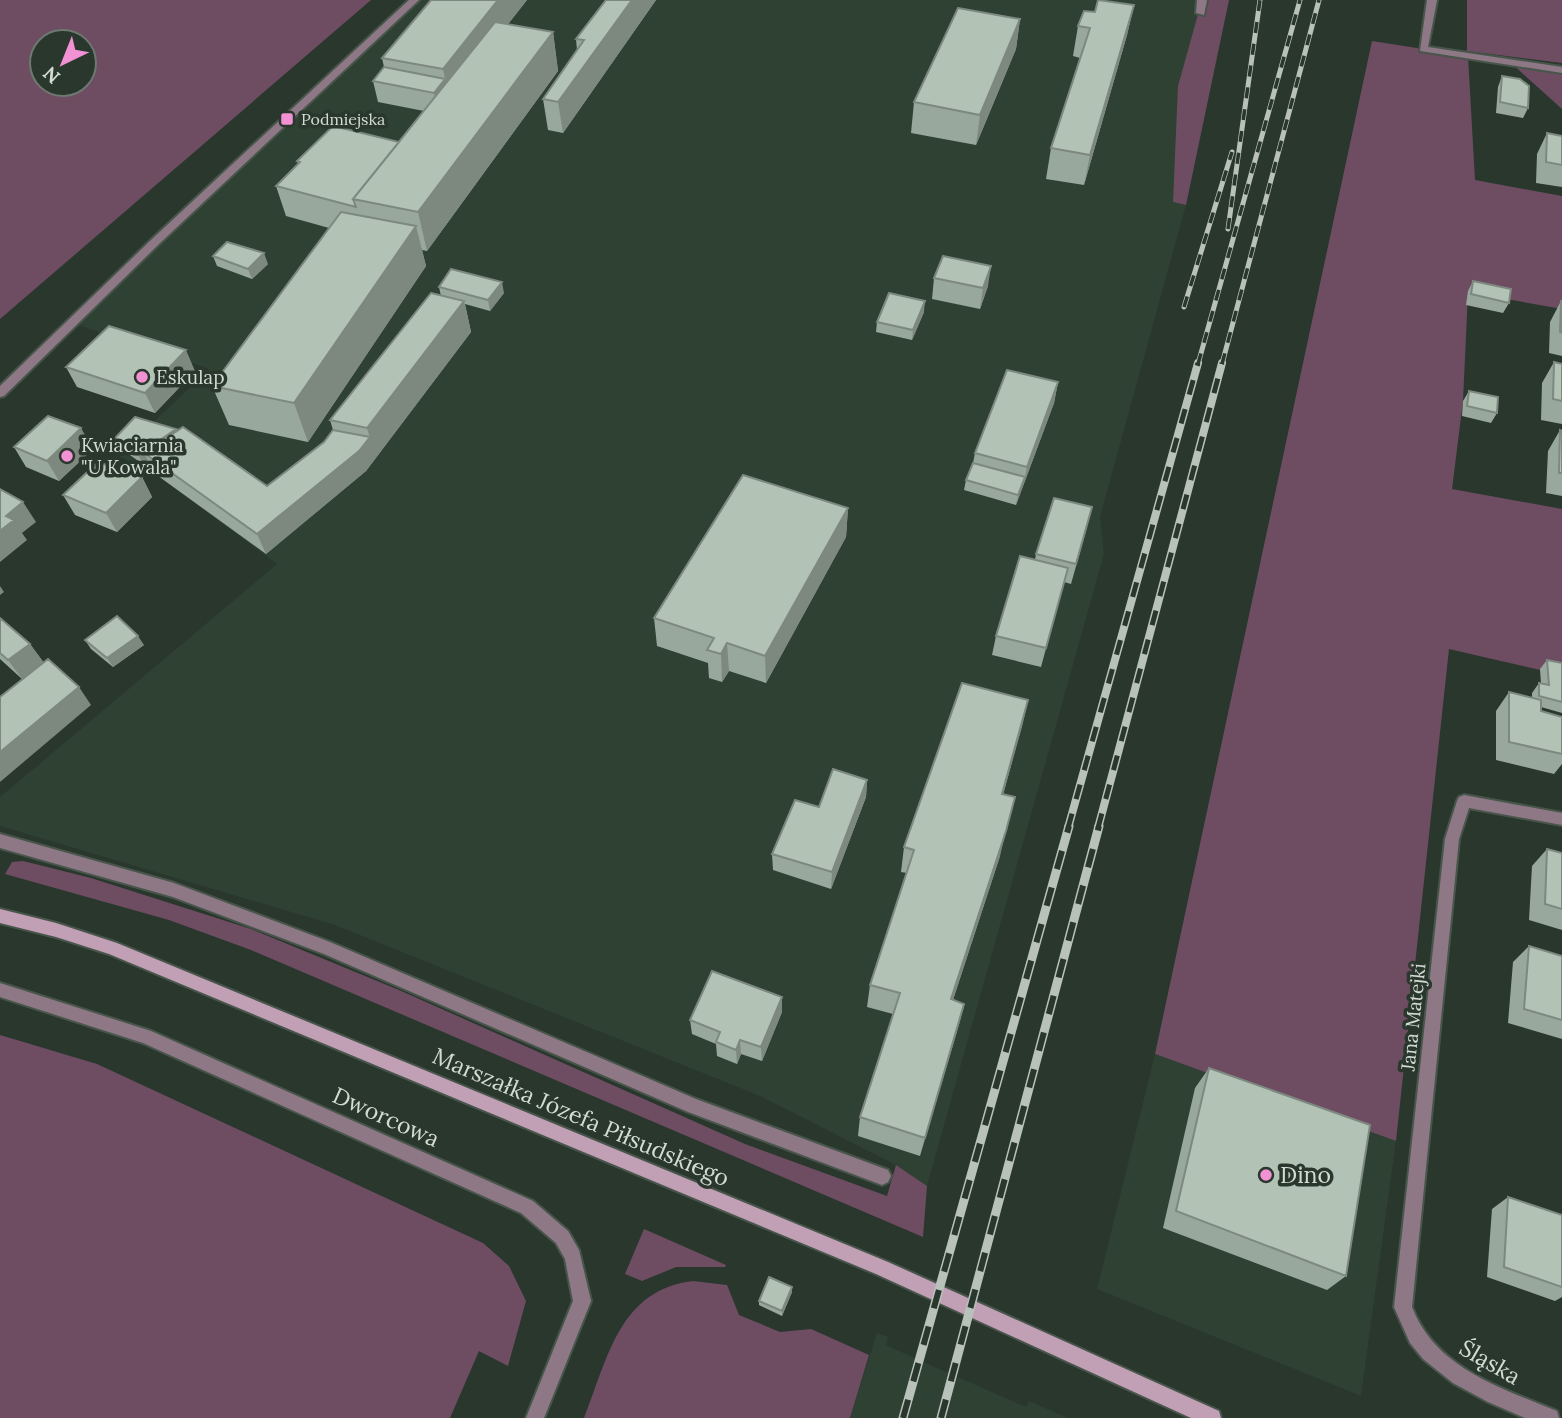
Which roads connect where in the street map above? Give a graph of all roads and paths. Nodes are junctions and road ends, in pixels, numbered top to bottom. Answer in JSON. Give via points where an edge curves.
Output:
{"nodes":[{"id":1,"x":414,"y":0,"type":"edge"},
{"id":2,"x":1202,"y":0,"type":"edge"},
{"id":3,"x":1432,"y":0,"type":"edge"},
{"id":4,"x":1201,"y":13,"type":"dead end"},
{"id":5,"x":1562,"y":70,"type":"edge"},
{"id":6,"x":0,"y":393,"type":"edge"},
{"id":7,"x":1562,"y":819,"type":"edge"},
{"id":8,"x":0,"y":841,"type":"edge"},
{"id":9,"x":0,"y":916,"type":"edge"},
{"id":10,"x":0,"y":990,"type":"edge"},
{"id":11,"x":881,"y":1176,"type":"dead end"},
{"id":12,"x":1415,"y":1336,"type":"joint"},
{"id":13,"x":535,"y":1418,"type":"edge"},
{"id":14,"x":1212,"y":1418,"type":"edge"},
{"id":15,"x":1550,"y":1418,"type":"edge"}],
"edges":[{"from":1,"to":6,"type":"street"},
{"from":2,"to":4,"type":"street"},
{"from":3,"to":5,"type":"street","via":[[1423,49]]},
{"from":7,"to":12,"type":"street","name":"Jana Matejki","via":[[1464,801],[1452,839],[1403,1307]]},
{"from":8,"to":11,"type":"street","via":[[187,895],[330,949],[694,1106]]},
{"from":9,"to":14,"type":"street","name":"Marszałka Józefa Piłsudskiego","via":[[111,948],[882,1268]]},
{"from":10,"to":13,"type":"street","name":"Dworcowa","via":[[145,1036],[527,1207],[545,1220],[573,1256],[582,1301]]},
{"from":12,"to":15,"type":"street","name":"Śląska","via":[[1446,1367],[1499,1399]]}]}
